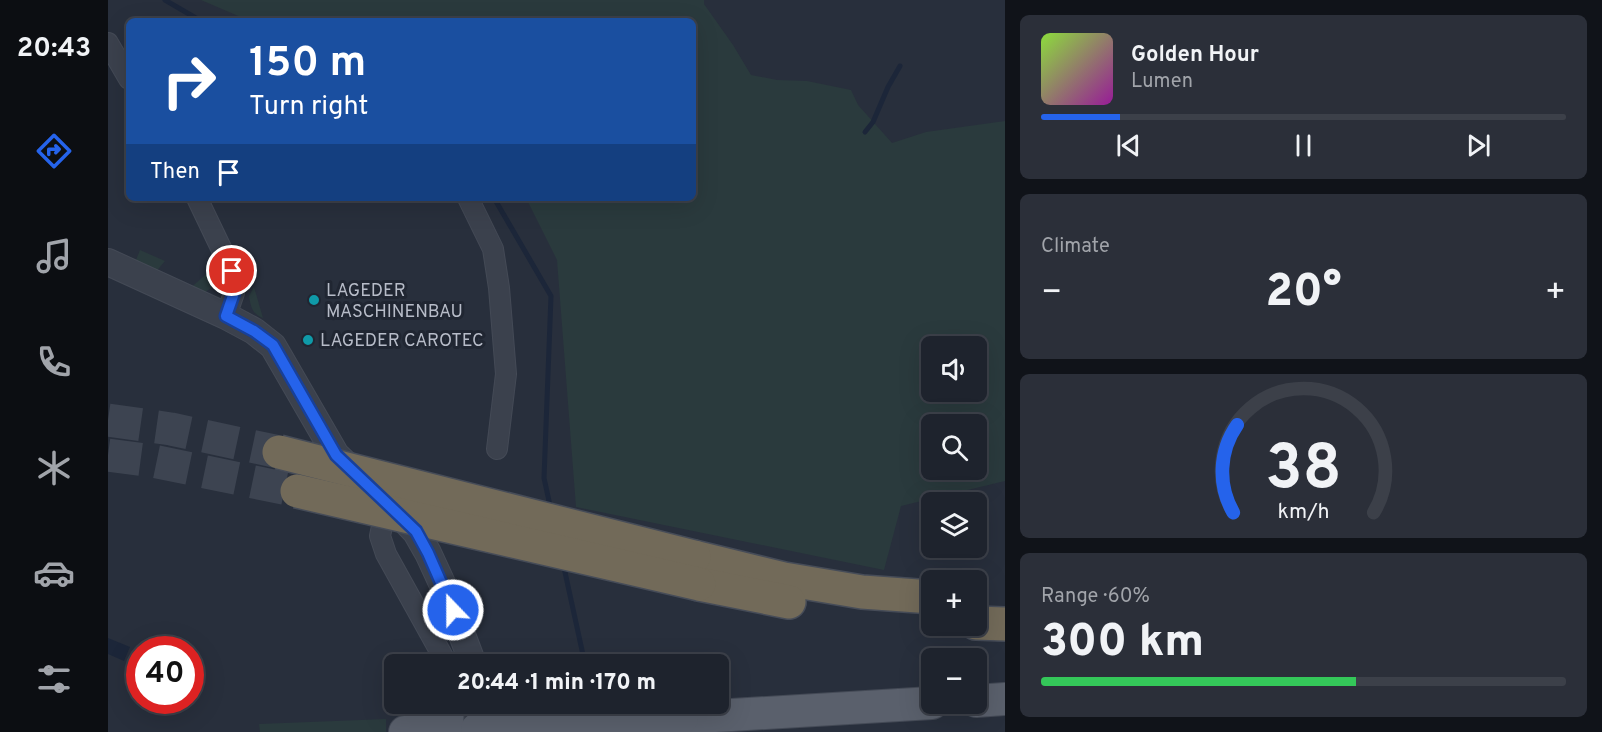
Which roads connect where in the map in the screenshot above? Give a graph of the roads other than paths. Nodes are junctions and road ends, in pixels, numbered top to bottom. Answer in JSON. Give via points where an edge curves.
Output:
{"nodes":[{"id":1,"x":108,"y":43,"type":"edge"},
{"id":2,"x":126,"y":74,"type":"edge"},
{"id":3,"x":198,"y":201,"type":"edge"},
{"id":4,"x":469,"y":201,"type":"edge"},
{"id":5,"x":108,"y":262,"type":"edge"},
{"id":6,"x":226,"y":316,"type":"junction"},
{"id":7,"x":498,"y":449,"type":"dead end"},
{"id":8,"x":279,"y":452,"type":"tunnel mouth"},
{"id":9,"x":297,"y":491,"type":"tunnel mouth"},
{"id":10,"x":387,"y":502,"type":"junction"},
{"id":11,"x":697,"y":570,"type":"junction"},
{"id":12,"x":921,"y":596,"type":"edge"},
{"id":13,"x":987,"y":600,"type":"edge"},
{"id":14,"x":1005,"y":601,"type":"edge"},
{"id":15,"x":921,"y":618,"type":"edge"},
{"id":16,"x":987,"y":623,"type":"edge"},
{"id":17,"x":1005,"y":624,"type":"edge"},
{"id":18,"x":441,"y":654,"type":"edge"},
{"id":19,"x":469,"y":654,"type":"edge"},
{"id":20,"x":1005,"y":699,"type":"edge"},
{"id":21,"x":987,"y":700,"type":"edge"},
{"id":22,"x":921,"y":704,"type":"edge"},
{"id":23,"x":477,"y":717,"type":"edge"},
{"id":24,"x":405,"y":732,"type":"edge"}],
"edges":[{"from":1,"to":2,"type":"street"},
{"from":3,"to":6,"type":"street","via":[[232,271],[234,293]]},
{"from":4,"to":7,"type":"street","via":[[493,249],[499,288],[506,374]]},
{"from":5,"to":6,"type":"street"},
{"from":6,"to":10,"type":"street","via":[[273,345],[336,455]]},
{"from":8,"to":11,"type":"highway","bridge":true},
{"from":9,"to":11,"type":"highway","bridge":true},
{"from":10,"to":18,"type":"street","via":[[380,536],[386,554]]},
{"from":10,"to":19,"type":"street","via":[[416,531],[428,553]]},
{"from":11,"to":12,"type":"highway"},
{"from":11,"to":15,"type":"highway","via":[[778,600]]},
{"from":13,"to":14,"type":"highway"},
{"from":16,"to":17,"type":"highway"},
{"from":20,"to":21,"type":"main road"},
{"from":22,"to":23,"type":"main road","bridge":true,"via":[[539,728]]},
{"from":23,"to":24,"type":"main road"}]}
